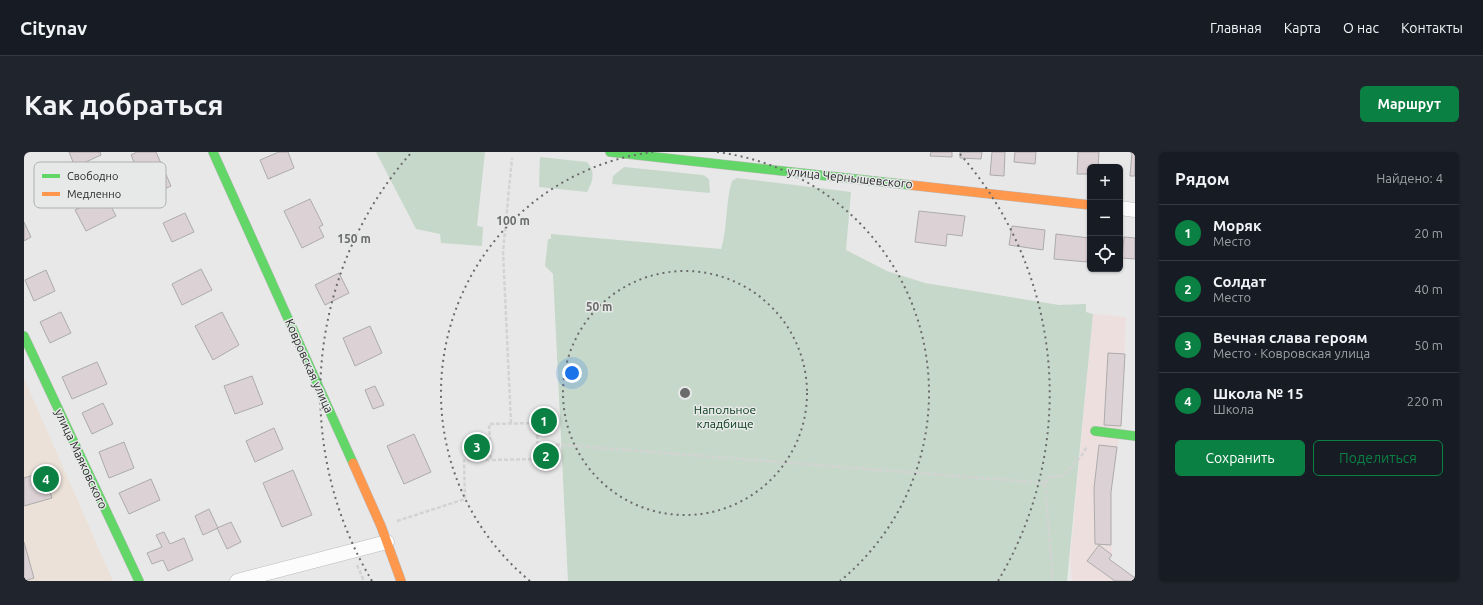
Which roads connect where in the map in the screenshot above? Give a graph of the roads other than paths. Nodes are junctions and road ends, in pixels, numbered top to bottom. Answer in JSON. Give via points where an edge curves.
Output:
{"nodes":[{"id":1,"x":213,"y":152,"type":"edge"},
{"id":2,"x":610,"y":152,"type":"edge"},
{"id":3,"x":732,"y":159,"type":"edge"},
{"id":4,"x":1087,"y":205,"type":"edge"},
{"id":5,"x":1123,"y":208,"type":"edge"},
{"id":6,"x":1135,"y":210,"type":"edge"},
{"id":7,"x":24,"y":336,"type":"edge"},
{"id":8,"x":27,"y":352,"type":"edge"},
{"id":9,"x":1095,"y":432,"type":"road end"},
{"id":10,"x":1135,"y":436,"type":"edge"},
{"id":11,"x":387,"y":542,"type":"junction"},
{"id":12,"x":139,"y":581,"type":"edge"},
{"id":13,"x":237,"y":581,"type":"edge"},
{"id":14,"x":401,"y":581,"type":"edge"}],
"edges":[{"from":1,"to":11,"type":"street","name":"Ковровская улица"},
{"from":2,"to":3,"type":"street","name":"улица Чернышевского"},
{"from":3,"to":4,"type":"street","name":"улица Чернышевского"},
{"from":5,"to":6,"type":"street"},
{"from":7,"to":8,"type":"street","name":"улица Маяковского"},
{"from":8,"to":12,"type":"street","name":"улица Маяковского"},
{"from":9,"to":10,"type":"street"},
{"from":11,"to":13,"type":"street"},
{"from":11,"to":14,"type":"street","name":"Ковровская улица"}]}
